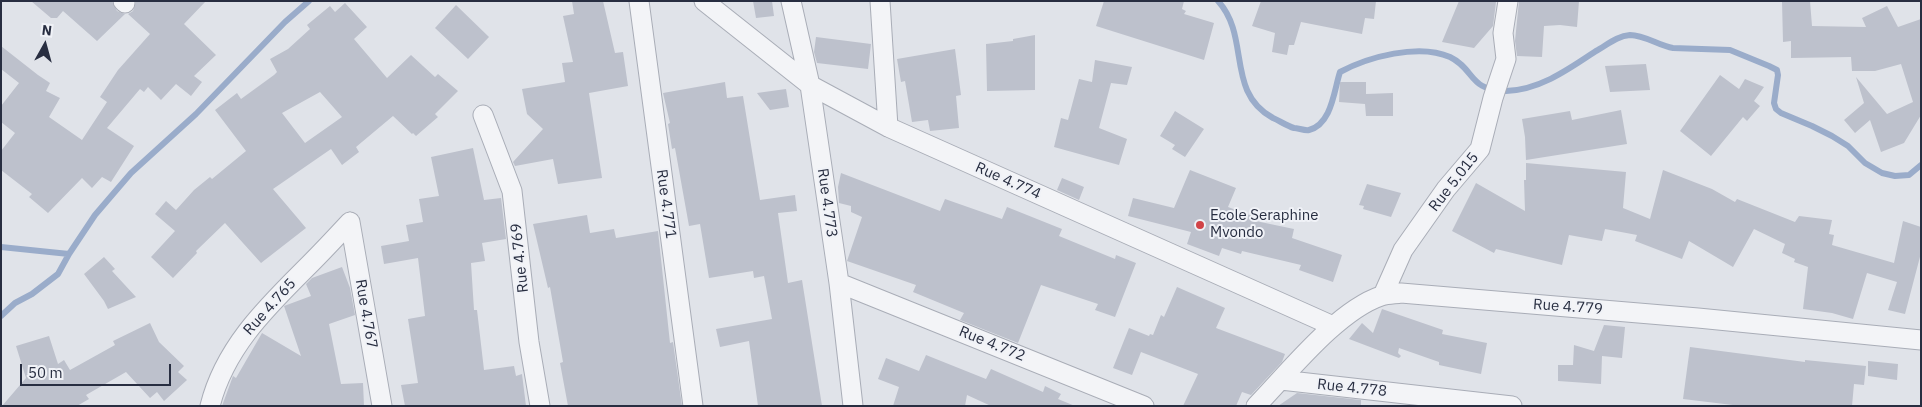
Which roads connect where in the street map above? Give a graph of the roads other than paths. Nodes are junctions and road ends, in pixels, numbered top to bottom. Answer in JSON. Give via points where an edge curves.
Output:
{"nodes":[{"id":1,"x":639,"y":1,"type":"edge"},
{"id":2,"x":704,"y":1,"type":"edge"},
{"id":3,"x":791,"y":1,"type":"edge"},
{"id":4,"x":880,"y":1,"type":"edge"},
{"id":5,"x":1508,"y":1,"type":"edge"},
{"id":6,"x":810,"y":85,"type":"junction"},
{"id":7,"x":483,"y":115,"type":"dead end"},
{"id":8,"x":888,"y":127,"type":"junction"},
{"id":9,"x":350,"y":222,"type":"joint"},
{"id":10,"x":839,"y":283,"type":"junction"},
{"id":11,"x":1383,"y":295,"type":"junction"},
{"id":12,"x":1333,"y":326,"type":"junction"},
{"id":13,"x":1921,"y":340,"type":"edge"},
{"id":14,"x":1281,"y":380,"type":"junction"},
{"id":15,"x":210,"y":406,"type":"edge"},
{"id":16,"x":382,"y":406,"type":"edge"},
{"id":17,"x":540,"y":406,"type":"edge"},
{"id":18,"x":693,"y":406,"type":"edge"},
{"id":19,"x":853,"y":406,"type":"edge"},
{"id":20,"x":1144,"y":406,"type":"edge"},
{"id":21,"x":1256,"y":406,"type":"edge"},
{"id":22,"x":1512,"y":406,"type":"edge"}],
"edges":[{"from":1,"to":18,"type":"street","name":"Rue 4.771"},
{"from":2,"to":6,"type":"street","name":"Rue 4.774"},
{"from":3,"to":6,"type":"street","name":"Rue 4.773"},
{"from":4,"to":8,"type":"street"},
{"from":5,"to":11,"type":"street","name":"Rue 5.015","via":[[1503,33],[1506,59],[1480,149],[1446,189],[1403,250]]},
{"from":6,"to":8,"type":"street","name":"Rue 4.774"},
{"from":6,"to":10,"type":"street","name":"Rue 4.773"},
{"from":7,"to":17,"type":"street","name":"Rue 4.769","via":[[512,191],[529,342]]},
{"from":8,"to":12,"type":"street","name":"Rue 4.774"},
{"from":9,"to":15,"type":"street","name":"Rue 4.765","via":[[274,298],[236,346],[214,390]]},
{"from":9,"to":16,"type":"street","name":"Rue 4.767"},
{"from":10,"to":19,"type":"street","name":"Rue 4.773"},
{"from":10,"to":20,"type":"street","name":"Rue 4.772"},
{"from":11,"to":12,"type":"street","name":"Rue 4.779"},
{"from":11,"to":13,"type":"street","name":"Rue 4.779","via":[[1400,293]]},
{"from":12,"to":14,"type":"street","name":"Rue 4.779"},
{"from":14,"to":21,"type":"street","name":"Rue 4.779"},
{"from":14,"to":22,"type":"street","name":"Rue 4.778"}]}
